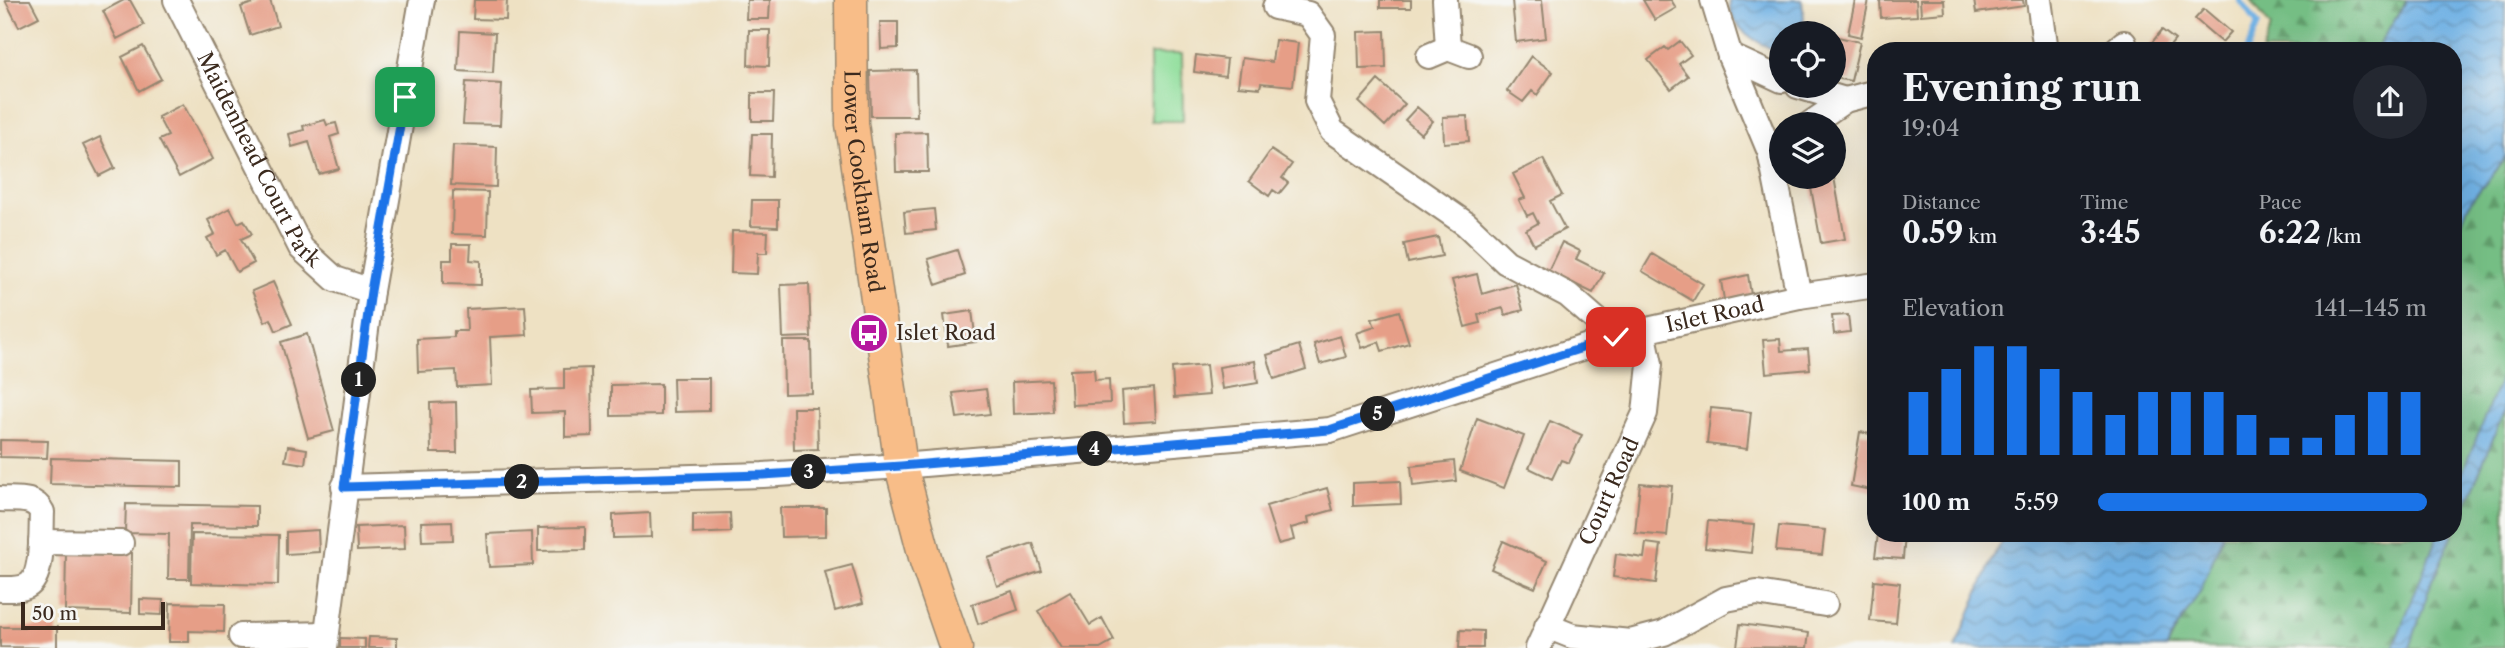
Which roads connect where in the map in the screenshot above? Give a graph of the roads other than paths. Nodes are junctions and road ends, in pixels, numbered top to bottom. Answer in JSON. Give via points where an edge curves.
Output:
{"nodes":[{"id":1,"x":176,"y":0,"type":"edge"},
{"id":2,"x":422,"y":0,"type":"edge"},
{"id":3,"x":851,"y":0,"type":"edge"},
{"id":4,"x":1445,"y":0,"type":"edge"},
{"id":5,"x":1713,"y":0,"type":"edge"},
{"id":6,"x":2039,"y":0,"type":"edge"},
{"id":7,"x":1275,"y":7,"type":"dead end"},
{"id":8,"x":2045,"y":42,"type":"edge"},
{"id":9,"x":1449,"y":53,"type":"dead end"},
{"id":10,"x":1730,"y":55,"type":"junction"},
{"id":11,"x":1769,"y":74,"type":"edge"},
{"id":12,"x":1867,"y":94,"type":"edge"},
{"id":13,"x":1838,"y":98,"type":"edge"},
{"id":14,"x":1845,"y":100,"type":"junction"},
{"id":15,"x":1828,"y":112,"type":"edge"},
{"id":16,"x":1769,"y":134,"type":"edge"},
{"id":17,"x":1782,"y":189,"type":"edge"},
{"id":18,"x":1867,"y":286,"type":"edge"},
{"id":19,"x":371,"y":291,"type":"junction"},
{"id":20,"x":1799,"y":296,"type":"junction"},
{"id":21,"x":1643,"y":331,"type":"junction"},
{"id":22,"x":1616,"y":337,"type":"junction"},
{"id":23,"x":901,"y":466,"type":"junction"},
{"id":24,"x":344,"y":487,"type":"junction"},
{"id":25,"x":0,"y":499,"type":"edge"},
{"id":26,"x":41,"y":542,"type":"junction"},
{"id":27,"x":121,"y":542,"type":"dead end"},
{"id":28,"x":0,"y":589,"type":"edge"},
{"id":29,"x":1825,"y":604,"type":"dead end"},
{"id":30,"x":241,"y":636,"type":"dead end"},
{"id":31,"x":1542,"y":637,"type":"edge"},
{"id":32,"x":325,"y":641,"type":"edge"},
{"id":33,"x":956,"y":648,"type":"edge"}],
"edges":[{"from":1,"to":19,"type":"street","name":"Maidenhead Court Park","via":[[301,248],[335,279]]},
{"from":2,"to":19,"type":"street"},
{"from":3,"to":23,"type":"main road","name":"Lower Cookham Road","via":[[852,124]]},
{"from":4,"to":9,"type":"street"},
{"from":5,"to":10,"type":"street"},
{"from":6,"to":8,"type":"street"},
{"from":7,"to":22,"type":"street","via":[[1308,14],[1323,35],[1317,100],[1332,131],[1466,224],[1506,262],[1568,295]]},
{"from":10,"to":11,"type":"street"},
{"from":10,"to":16,"type":"street"},
{"from":12,"to":14,"type":"street"},
{"from":13,"to":14,"type":"street"},
{"from":14,"to":15,"type":"street"},
{"from":17,"to":20,"type":"street"},
{"from":18,"to":20,"type":"street","name":"Islet Road"},
{"from":19,"to":24,"type":"street"},
{"from":20,"to":21,"type":"street","name":"Islet Road"},
{"from":21,"to":22,"type":"street","name":"Islet Road"},
{"from":21,"to":31,"type":"street","name":"Court Road","via":[[1650,365],[1645,413]]},
{"from":22,"to":23,"type":"street","name":"Islet Road","via":[[1329,430]]},
{"from":23,"to":24,"type":"street","name":"Islet Road","via":[[763,475]]},
{"from":23,"to":33,"type":"main road","name":"Lower Cookham Road","via":[[926,561]]},
{"from":24,"to":32,"type":"street"},
{"from":25,"to":26,"type":"street","via":[[38,504]]},
{"from":26,"to":27,"type":"street"},
{"from":26,"to":28,"type":"street","via":[[37,575],[30,585]]},
{"from":29,"to":31,"type":"street","via":[[1757,593],[1726,599],[1664,634],[1630,642]]},
{"from":30,"to":32,"type":"street"}]}
